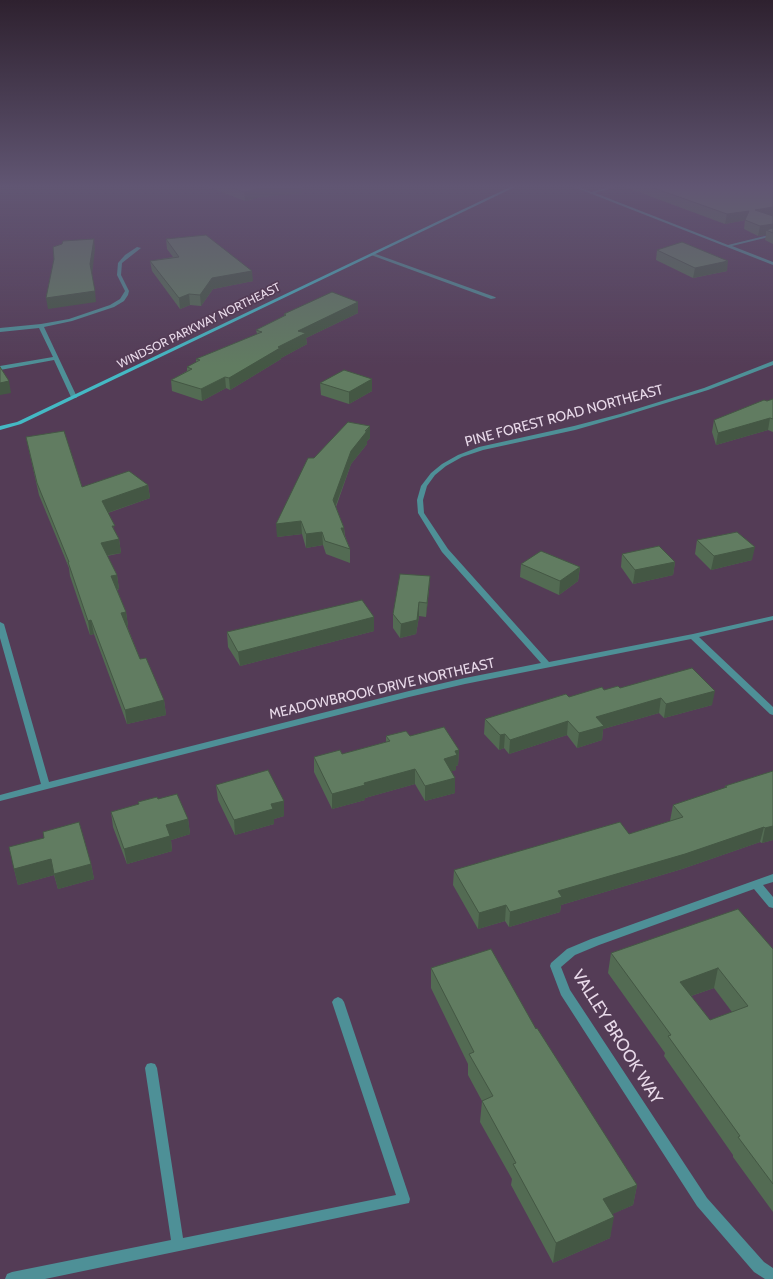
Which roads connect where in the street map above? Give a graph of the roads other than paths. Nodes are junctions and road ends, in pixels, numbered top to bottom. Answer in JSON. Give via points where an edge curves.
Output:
{"nodes":[{"id":1,"x":388,"y":247,"type":"edge"},
{"id":2,"x":730,"y":247,"type":"edge"},
{"id":3,"x":139,"y":248,"type":"dead end"},
{"id":4,"x":373,"y":254,"type":"junction"},
{"id":5,"x":773,"y":264,"type":"edge"},
{"id":6,"x":493,"y":298,"type":"dead end"},
{"id":7,"x":41,"y":326,"type":"junction"},
{"id":8,"x":0,"y":330,"type":"edge"},
{"id":9,"x":56,"y":358,"type":"junction"},
{"id":10,"x":773,"y":364,"type":"edge"},
{"id":11,"x":0,"y":368,"type":"edge"},
{"id":12,"x":74,"y":397,"type":"junction"},
{"id":13,"x":0,"y":428,"type":"edge"},
{"id":14,"x":773,"y":618,"type":"edge"},
{"id":15,"x":0,"y":624,"type":"edge"},
{"id":16,"x":693,"y":636,"type":"junction"},
{"id":17,"x":547,"y":665,"type":"junction"},
{"id":18,"x":773,"y":712,"type":"edge"},
{"id":19,"x":46,"y":787,"type":"junction"},
{"id":20,"x":0,"y":798,"type":"edge"},
{"id":21,"x":773,"y":878,"type":"edge"},
{"id":22,"x":756,"y":884,"type":"junction"},
{"id":23,"x":773,"y":904,"type":"edge"},
{"id":24,"x":338,"y":1002,"type":"dead end"},
{"id":25,"x":151,"y":1068,"type":"dead end"},
{"id":26,"x":178,"y":1245,"type":"junction"},
{"id":27,"x":773,"y":1276,"type":"edge"},
{"id":28,"x":12,"y":1279,"type":"edge"}],
"edges":[{"from":1,"to":4,"type":"street","name":"WINDSOR PARKWAY NORTHEAST"},
{"from":2,"to":5,"type":"street"},
{"from":3,"to":7,"type":"street","via":[[120,264],[119,275],[127,291],[122,300],[91,314]]},
{"from":4,"to":6,"type":"street"},
{"from":4,"to":12,"type":"street","name":"WINDSOR PARKWAY NORTHEAST"},
{"from":7,"to":8,"type":"street"},
{"from":7,"to":9,"type":"street"},
{"from":9,"to":11,"type":"street"},
{"from":9,"to":12,"type":"street"},
{"from":10,"to":17,"type":"street","name":"PINE FOREST ROAD NORTHEAST","via":[[622,415],[481,448],[460,456],[432,474],[424,486],[420,500],[421,513],[445,550]]},
{"from":12,"to":13,"type":"street","name":"WINDSOR PARKWAY NORTHEAST","via":[[19,423]]},
{"from":14,"to":16,"type":"street","name":"MEADOWBROOK DRIVE NORTHEAST"},
{"from":15,"to":19,"type":"street"},
{"from":16,"to":17,"type":"street","name":"MEADOWBROOK DRIVE NORTHEAST"},
{"from":16,"to":18,"type":"street"},
{"from":17,"to":19,"type":"street","name":"MEADOWBROOK DRIVE NORTHEAST","via":[[409,694]]},
{"from":19,"to":20,"type":"street","name":"MEADOWBROOK DRIVE NORTHEAST"},
{"from":21,"to":22,"type":"street","name":"VALLEY BROOK WAY"},
{"from":22,"to":23,"type":"street"},
{"from":22,"to":27,"type":"street","name":"VALLEY BROOK WAY","via":[[570,952],[555,966],[565,992],[702,1202],[759,1267]]},
{"from":24,"to":26,"type":"street","via":[[404,1199]]},
{"from":25,"to":26,"type":"street"},
{"from":26,"to":28,"type":"street"}]}
